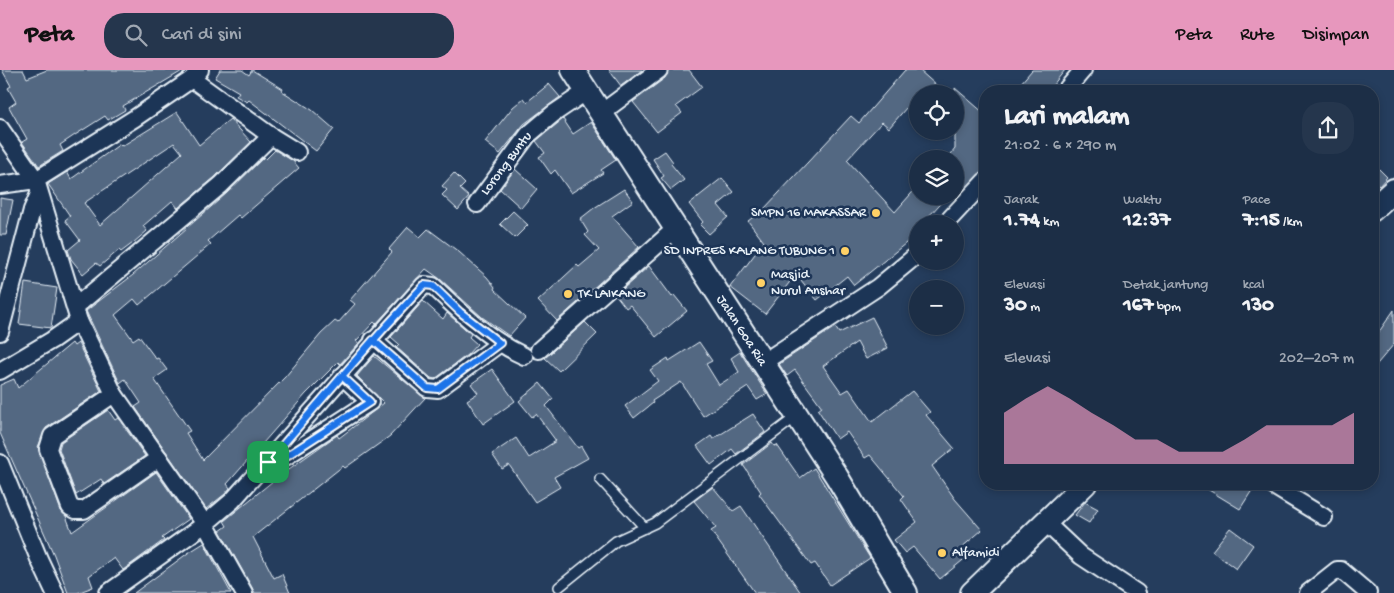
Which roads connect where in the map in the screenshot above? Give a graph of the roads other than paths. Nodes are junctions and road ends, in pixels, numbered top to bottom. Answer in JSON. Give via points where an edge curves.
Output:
{"nodes":[{"id":1,"x":573,"y":70,"type":"edge"},
{"id":2,"x":659,"y":70,"type":"edge"},
{"id":3,"x":1083,"y":70,"type":"edge"},
{"id":4,"x":196,"y":75,"type":"edge"},
{"id":5,"x":1070,"y":85,"type":"edge"},
{"id":6,"x":587,"y":91,"type":"junction"},
{"id":7,"x":601,"y":113,"type":"junction"},
{"id":8,"x":0,"y":128,"type":"edge"},
{"id":9,"x":271,"y":136,"type":"junction"},
{"id":10,"x":297,"y":152,"type":"dead end"},
{"id":11,"x":0,"y":185,"type":"edge"},
{"id":12,"x":38,"y":187,"type":"junction"},
{"id":13,"x":979,"y":187,"type":"edge"},
{"id":14,"x":1394,"y":190,"type":"edge"},
{"id":15,"x":477,"y":204,"type":"dead end"},
{"id":16,"x":1379,"y":204,"type":"edge"},
{"id":17,"x":953,"y":215,"type":"edge"},
{"id":18,"x":676,"y":229,"type":"junction"},
{"id":19,"x":909,"y":261,"type":"edge"},
{"id":20,"x":77,"y":314,"type":"junction"},
{"id":21,"x":0,"y":332,"type":"edge"},
{"id":22,"x":373,"y":340,"type":"junction"},
{"id":23,"x":500,"y":343,"type":"junction"},
{"id":24,"x":762,"y":363,"type":"junction"},
{"id":25,"x":0,"y":371,"type":"edge"},
{"id":26,"x":342,"y":376,"type":"junction"},
{"id":27,"x":114,"y":394,"type":"junction"},
{"id":28,"x":797,"y":416,"type":"junction"},
{"id":29,"x":159,"y":458,"type":"junction"},
{"id":30,"x":268,"y":462,"type":"junction"},
{"id":31,"x":0,"y":463,"type":"edge"},
{"id":32,"x":600,"y":479,"type":"dead end"},
{"id":33,"x":1079,"y":490,"type":"edge"},
{"id":34,"x":1280,"y":490,"type":"edge"},
{"id":35,"x":1324,"y":517,"type":"dead end"},
{"id":36,"x":1046,"y":523,"type":"junction"},
{"id":37,"x":205,"y":524,"type":"junction"},
{"id":38,"x":645,"y":528,"type":"junction"},
{"id":39,"x":559,"y":586,"type":"dead end"},
{"id":40,"x":55,"y":593,"type":"edge"},
{"id":41,"x":108,"y":593,"type":"edge"},
{"id":42,"x":244,"y":593,"type":"edge"},
{"id":43,"x":906,"y":593,"type":"edge"},
{"id":44,"x":972,"y":593,"type":"edge"},
{"id":45,"x":1137,"y":593,"type":"edge"},
{"id":46,"x":1308,"y":593,"type":"edge"},
{"id":47,"x":1368,"y":593,"type":"edge"}],
"edges":[{"from":1,"to":6,"type":"main road","name":"Jalan Goa Ria"},
{"from":2,"to":7,"type":"street"},
{"from":3,"to":5,"type":"street"},
{"from":4,"to":9,"type":"street"},
{"from":4,"to":12,"type":"street"},
{"from":6,"to":7,"type":"main road","name":"Jalan Goa Ria"},
{"from":6,"to":15,"type":"street","name":"Lorong Buntu","via":[[528,135]]},
{"from":7,"to":18,"type":"main road","name":"Jalan Goa Ria"},
{"from":8,"to":12,"type":"street"},
{"from":9,"to":10,"type":"street"},
{"from":9,"to":20,"type":"street"},
{"from":11,"to":12,"type":"street"},
{"from":12,"to":20,"type":"street"},
{"from":12,"to":21,"type":"street"},
{"from":13,"to":17,"type":"street"},
{"from":14,"to":16,"type":"main road"},
{"from":18,"to":23,"type":"street","via":[[531,353]]},
{"from":18,"to":24,"type":"main road","name":"Jalan Goa Ria"},
{"from":19,"to":24,"type":"street","via":[[878,287]]},
{"from":20,"to":25,"type":"street","via":[[38,349]]},
{"from":20,"to":27,"type":"street"},
{"from":22,"to":23,"type":"street","via":[[433,390]]},
{"from":22,"to":23,"type":"street","via":[[428,284]]},
{"from":22,"to":26,"type":"street"},
{"from":24,"to":28,"type":"main road","name":"Jalan Goa Ria"},
{"from":26,"to":30,"type":"street"},
{"from":26,"to":30,"type":"street","via":[[370,402],[285,457]]},
{"from":27,"to":29,"type":"street"},
{"from":27,"to":29,"type":"street","via":[[52,436],[49,442],[48,449],[70,507],[84,510]]},
{"from":28,"to":38,"type":"lane","via":[[655,524]]},
{"from":28,"to":43,"type":"main road","name":"Jalan Goa Ria"},
{"from":29,"to":37,"type":"street"},
{"from":30,"to":37,"type":"street","via":[[232,501]]},
{"from":31,"to":40,"type":"street"},
{"from":32,"to":38,"type":"lane"},
{"from":33,"to":36,"type":"main road"},
{"from":34,"to":35,"type":"street"},
{"from":36,"to":44,"type":"main road"},
{"from":36,"to":45,"type":"street","via":[[1081,556]]},
{"from":37,"to":41,"type":"street"},
{"from":37,"to":42,"type":"street"},
{"from":38,"to":39,"type":"lane","via":[[616,541]]},
{"from":46,"to":47,"type":"street","via":[[1336,570],[1341,570]]}]}
